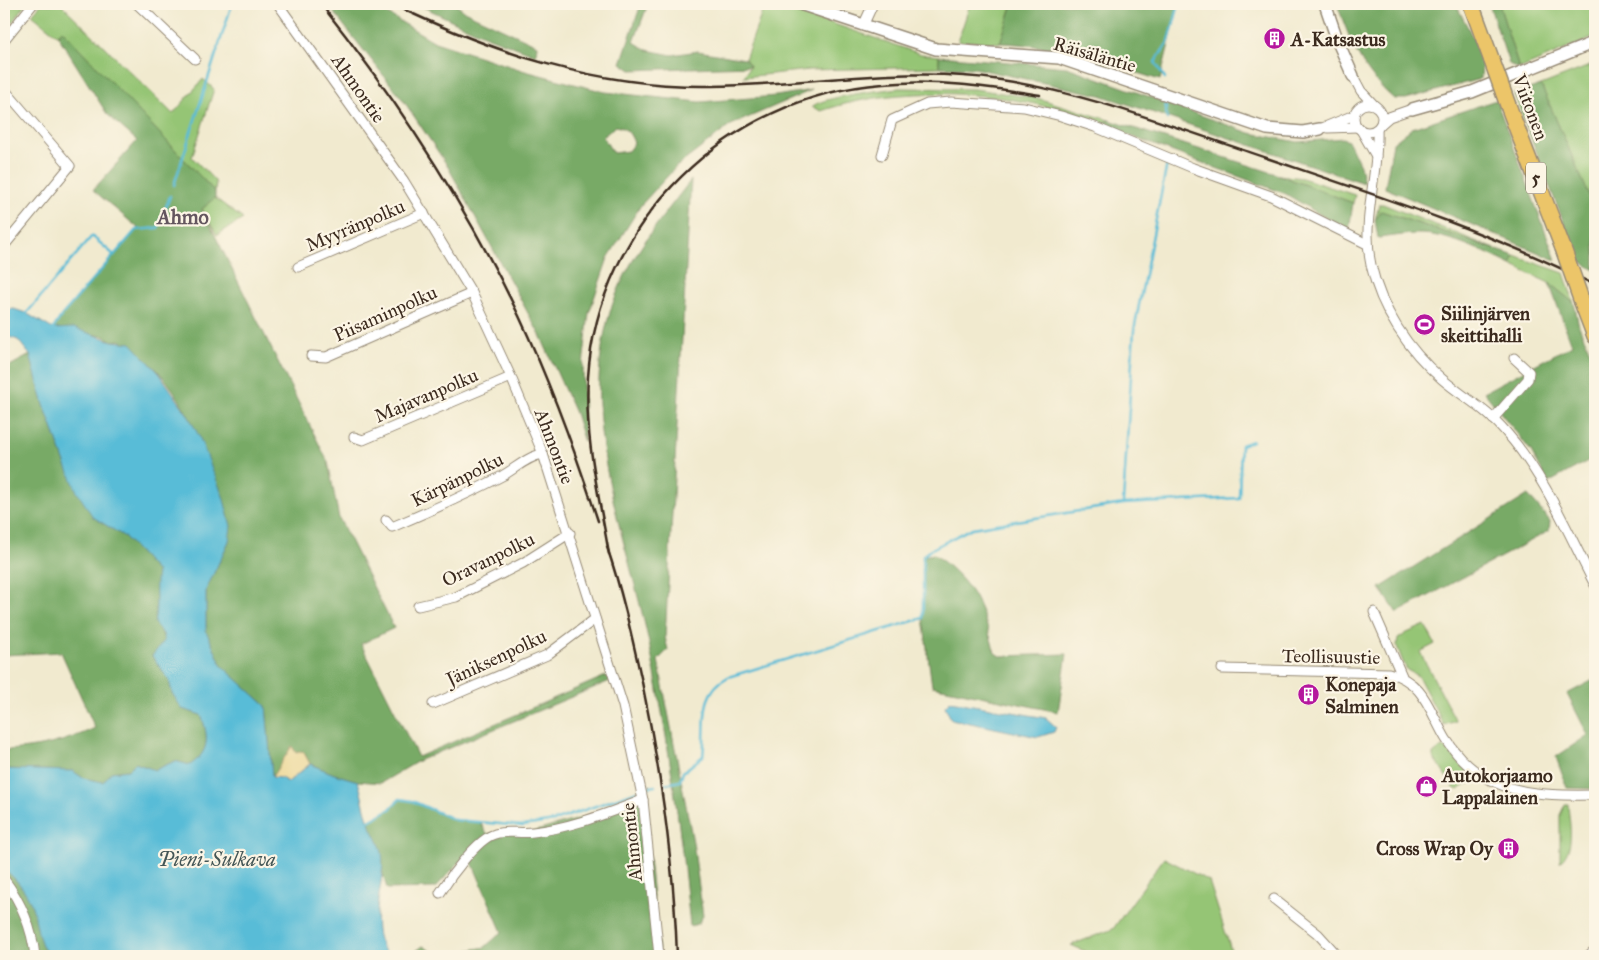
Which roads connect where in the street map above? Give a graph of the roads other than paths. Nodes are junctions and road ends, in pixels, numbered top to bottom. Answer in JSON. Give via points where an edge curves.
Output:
{"nodes":[{"id":1,"x":33,"y":4,"type":"edge"},
{"id":2,"x":137,"y":4,"type":"edge"},
{"id":3,"x":278,"y":4,"type":"edge"},
{"id":4,"x":800,"y":4,"type":"edge"},
{"id":5,"x":873,"y":4,"type":"edge"},
{"id":6,"x":1326,"y":4,"type":"edge"},
{"id":7,"x":1471,"y":4,"type":"edge"},
{"id":8,"x":863,"y":26,"type":"junction"},
{"id":9,"x":4,"y":40,"type":"edge"},
{"id":10,"x":1595,"y":42,"type":"edge"},
{"id":11,"x":194,"y":59,"type":"dead end"},
{"id":12,"x":1353,"y":76,"type":"junction"},
{"id":13,"x":4,"y":89,"type":"edge"},
{"id":14,"x":1378,"y":108,"type":"junction"},
{"id":15,"x":1412,"y":110,"type":"junction"},
{"id":16,"x":1355,"y":113,"type":"junction"},
{"id":17,"x":1379,"y":127,"type":"junction"},
{"id":18,"x":1320,"y":129,"type":"junction"},
{"id":19,"x":1359,"y":129,"type":"junction"},
{"id":20,"x":882,"y":154,"type":"dead end"},
{"id":21,"x":1377,"y":159,"type":"junction"},
{"id":22,"x":424,"y":213,"type":"junction"},
{"id":23,"x":1368,"y":244,"type":"junction"},
{"id":24,"x":4,"y":246,"type":"edge"},
{"id":25,"x":298,"y":267,"type":"dead end"},
{"id":26,"x":472,"y":293,"type":"junction"},
{"id":27,"x":1595,"y":336,"type":"edge"},
{"id":28,"x":311,"y":356,"type":"dead end"},
{"id":29,"x":1514,"y":358,"type":"dead end"},
{"id":30,"x":511,"y":377,"type":"junction"},
{"id":31,"x":1493,"y":419,"type":"junction"},
{"id":32,"x":354,"y":437,"type":"dead end"},
{"id":33,"x":543,"y":454,"type":"junction"},
{"id":34,"x":386,"y":520,"type":"dead end"},
{"id":35,"x":570,"y":533,"type":"junction"},
{"id":36,"x":1595,"y":585,"type":"edge"},
{"id":37,"x":418,"y":606,"type":"dead end"},
{"id":38,"x":1374,"y":612,"type":"dead end"},
{"id":39,"x":595,"y":619,"type":"junction"},
{"id":40,"x":1222,"y":669,"type":"dead end"},
{"id":41,"x":1402,"y":676,"type":"junction"},
{"id":42,"x":433,"y":704,"type":"dead end"},
{"id":43,"x":1595,"y":795,"type":"edge"},
{"id":44,"x":643,"y":800,"type":"junction"},
{"id":45,"x":4,"y":879,"type":"edge"},
{"id":46,"x":440,"y":893,"type":"dead end"},
{"id":47,"x":1274,"y":899,"type":"dead end"},
{"id":48,"x":1595,"y":950,"type":"edge"},
{"id":49,"x":35,"y":956,"type":"edge"},
{"id":50,"x":659,"y":956,"type":"edge"},
{"id":51,"x":1338,"y":956,"type":"edge"},
{"id":52,"x":1588,"y":956,"type":"edge"}],
"edges":[{"from":1,"to":9,"type":"street"},
{"from":2,"to":11,"type":"street"},
{"from":3,"to":22,"type":"street","name":"Ahmontie"},
{"from":4,"to":8,"type":"street","name":"Räisäläntie"},
{"from":5,"to":8,"type":"street"},
{"from":6,"to":12,"type":"street"},
{"from":7,"to":27,"type":"highway","name":"Viitonen","number":"5","bridge":true},
{"from":8,"to":18,"type":"street","name":"Räisäläntie","via":[[936,49],[1059,58],[1267,129],[1303,132]]},
{"from":10,"to":15,"type":"street","via":[[1472,92]]},
{"from":12,"to":14,"type":"street","via":[[1361,92]]},
{"from":12,"to":16,"type":"street","via":[[1358,101]]},
{"from":13,"to":24,"type":"street","via":[[70,166]]},
{"from":14,"to":15,"type":"street","via":[[1389,112]]},
{"from":14,"to":16,"type":"street","via":[[1368,104]]},
{"from":14,"to":17,"type":"street"},
{"from":15,"to":17,"type":"street","via":[[1390,117]]},
{"from":16,"to":18,"type":"street"},
{"from":16,"to":19,"type":"street"},
{"from":17,"to":19,"type":"street","via":[[1369,132]]},
{"from":17,"to":21,"type":"street"},
{"from":18,"to":19,"type":"street"},
{"from":19,"to":21,"type":"street"},
{"from":20,"to":23,"type":"street","via":[[892,120],[927,104],[976,102],[1024,107],[1095,126],[1193,168],[1271,196]]},
{"from":21,"to":23,"type":"street","via":[[1369,204]]},
{"from":22,"to":25,"type":"street","name":"Myyränpolku"},
{"from":22,"to":26,"type":"street","name":"Ahmontie"},
{"from":23,"to":31,"type":"street","via":[[1386,308],[1401,333],[1419,358]]},
{"from":26,"to":28,"type":"street","name":"Piisaminpolku","via":[[326,357]]},
{"from":26,"to":30,"type":"street","name":"Ahmontie"},
{"from":29,"to":31,"type":"street","via":[[1528,372],[1528,380]]},
{"from":30,"to":32,"type":"street","name":"Majavanpolku","via":[[363,440]]},
{"from":30,"to":33,"type":"street","name":"Ahmontie"},
{"from":31,"to":36,"type":"street","via":[[1528,458]]},
{"from":33,"to":34,"type":"street","name":"Kärpänpolku","via":[[445,506],[392,526]]},
{"from":33,"to":35,"type":"street","name":"Ahmontie"},
{"from":35,"to":37,"type":"street","name":"Oravanpolku","via":[[523,563],[456,597]]},
{"from":35,"to":39,"type":"street","name":"Ahmontie"},
{"from":38,"to":41,"type":"street"},
{"from":39,"to":42,"type":"street","name":"Jäniksenpolku","via":[[547,655]]},
{"from":39,"to":44,"type":"street","name":"Ahmontie","via":[[624,706]]},
{"from":40,"to":41,"type":"street","name":"Teollisuustie"},
{"from":41,"to":43,"type":"street","name":"Teollisuustie","via":[[1413,683],[1458,754],[1494,781],[1532,794]]},
{"from":44,"to":46,"type":"street","via":[[561,827],[494,834],[476,847]]},
{"from":44,"to":50,"type":"street","name":"Ahmontie"},
{"from":45,"to":49,"type":"street","via":[[26,916]]},
{"from":47,"to":51,"type":"street","via":[[1318,934]]},
{"from":48,"to":52,"type":"street"}]}
